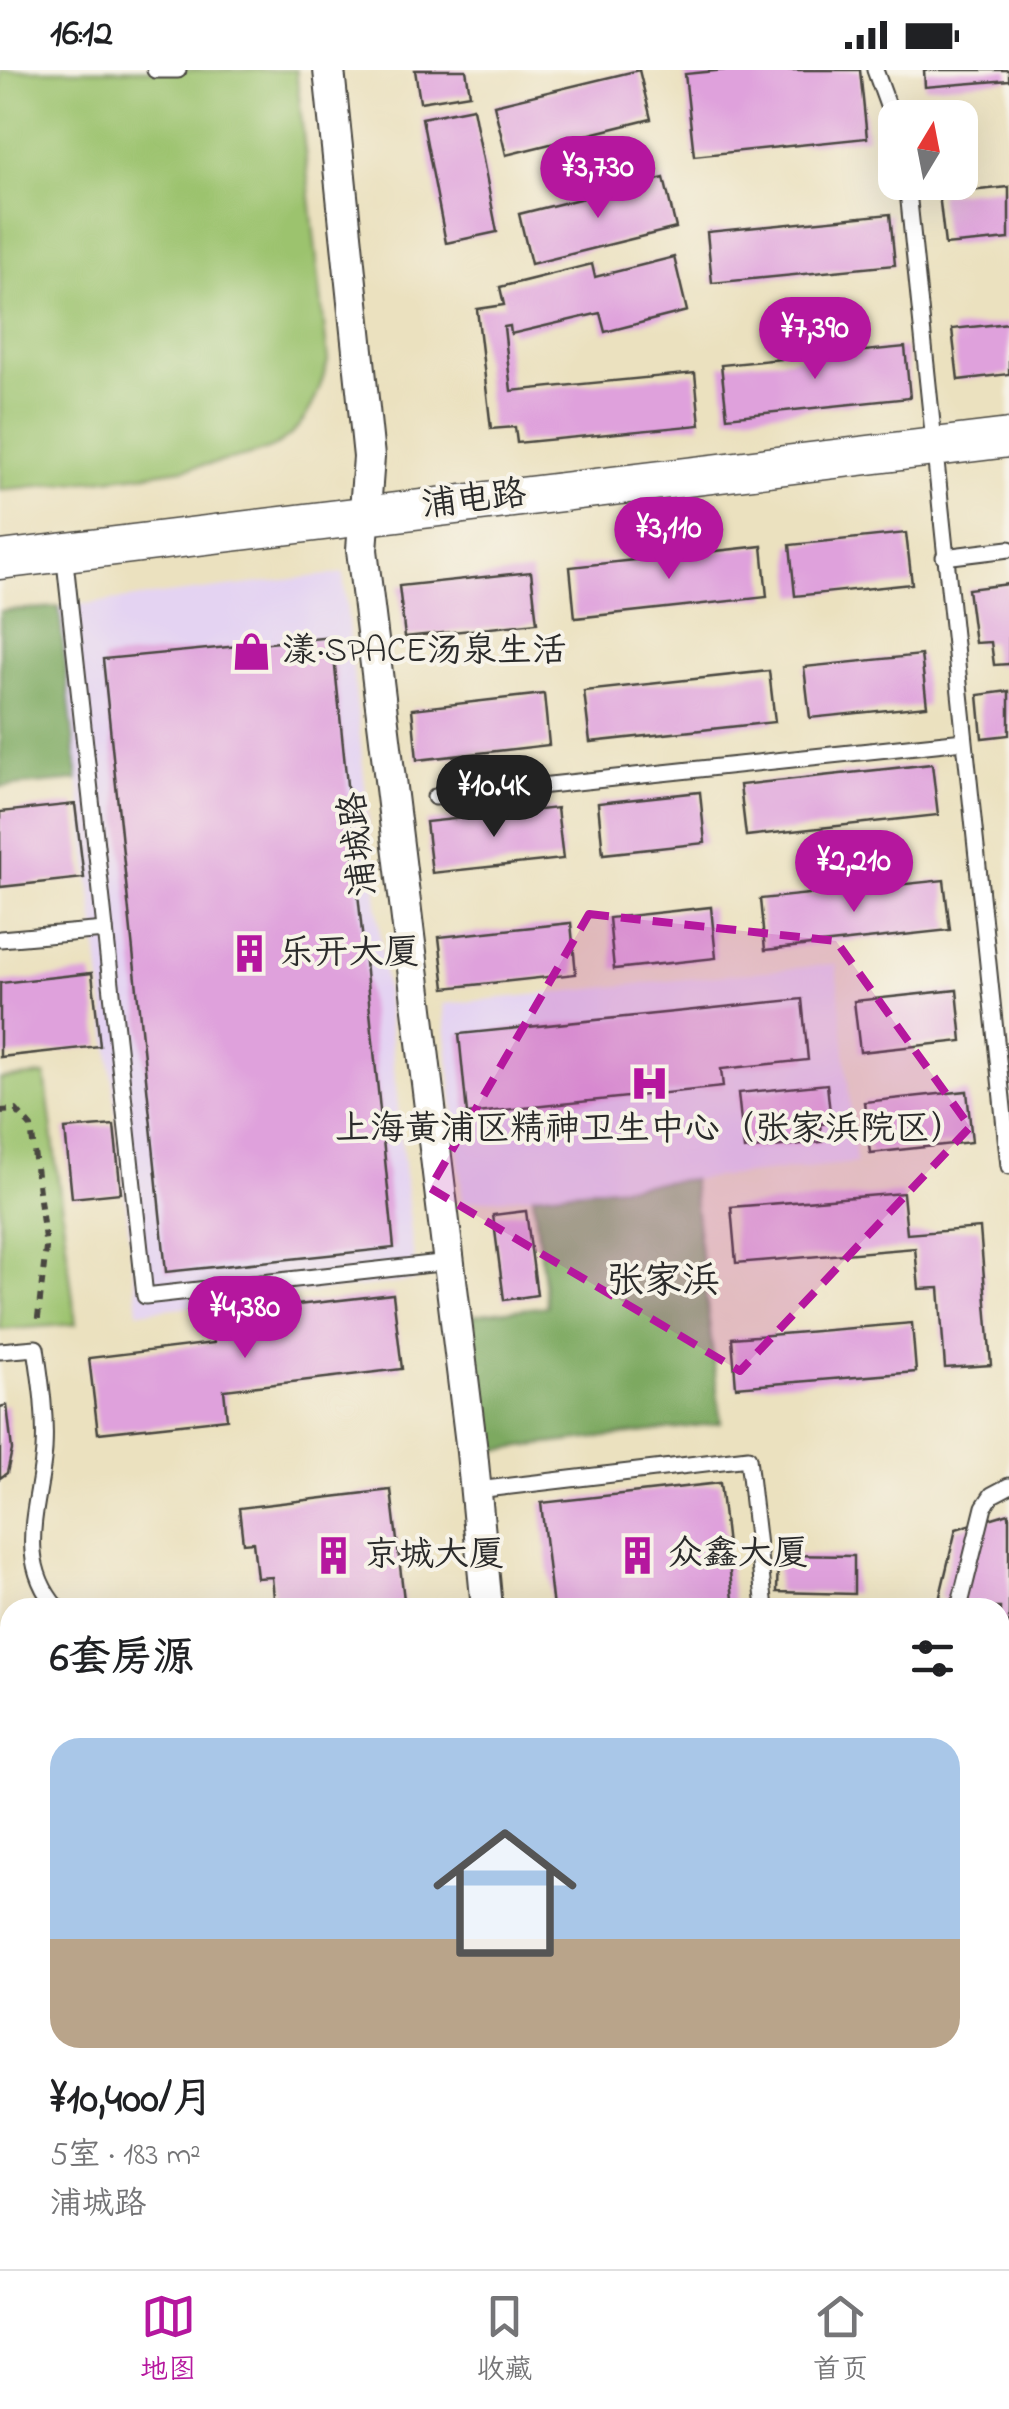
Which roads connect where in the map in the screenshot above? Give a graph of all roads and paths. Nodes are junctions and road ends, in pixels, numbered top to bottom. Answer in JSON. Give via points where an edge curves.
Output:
{"nodes":[{"id":1,"x":155,"y":70,"type":"edge"},
{"id":2,"x":178,"y":70,"type":"edge"},
{"id":3,"x":329,"y":70,"type":"edge"},
{"id":4,"x":874,"y":70,"type":"edge"},
{"id":5,"x":885,"y":100,"type":"edge"},
{"id":6,"x":909,"y":200,"type":"edge"},
{"id":7,"x":1009,"y":438,"type":"edge"},
{"id":8,"x":934,"y":447,"type":"junction"},
{"id":9,"x":363,"y":514,"type":"junction"},
{"id":10,"x":1009,"y":549,"type":"edge"},
{"id":11,"x":64,"y":552,"type":"junction"},
{"id":12,"x":944,"y":557,"type":"junction"},
{"id":13,"x":0,"y":560,"type":"edge"},
{"id":14,"x":964,"y":741,"type":"junction"},
{"id":15,"x":435,"y":797,"type":"dead end"},
{"id":16,"x":105,"y":930,"type":"junction"},
{"id":17,"x":0,"y":939,"type":"edge"},
{"id":18,"x":0,"y":1112,"type":"edge"},
{"id":19,"x":1009,"y":1166,"type":"edge"},
{"id":20,"x":449,"y":1262,"type":"junction"},
{"id":21,"x":36,"y":1348,"type":"junction"},
{"id":22,"x":0,"y":1351,"type":"edge"},
{"id":23,"x":1009,"y":1486,"type":"edge"},
{"id":24,"x":477,"y":1490,"type":"junction"},
{"id":25,"x":51,"y":1598,"type":"edge"},
{"id":26,"x":486,"y":1598,"type":"edge"},
{"id":27,"x":764,"y":1598,"type":"edge"},
{"id":28,"x":961,"y":1598,"type":"edge"}],
"edges":[{"from":1,"to":2,"type":"lane"},
{"from":3,"to":9,"type":"street","name":"浦城路","via":[[369,457]]},
{"from":4,"to":5,"type":"lane"},
{"from":6,"to":8,"type":"lane"},
{"from":7,"to":8,"type":"street","name":"浦电路"},
{"from":8,"to":9,"type":"street","name":"浦电路"},
{"from":8,"to":12,"type":"lane"},
{"from":9,"to":11,"type":"street","name":"浦电路"},
{"from":9,"to":20,"type":"street","name":"浦城路","via":[[362,550]]},
{"from":10,"to":12,"type":"lane"},
{"from":11,"to":13,"type":"street","name":"浦电路"},
{"from":11,"to":16,"type":"lane"},
{"from":12,"to":14,"type":"lane"},
{"from":14,"to":15,"type":"lane"},
{"from":14,"to":19,"type":"lane"},
{"from":16,"to":17,"type":"lane"},
{"from":16,"to":20,"type":"lane","via":[[144,1296]]},
{"from":18,"to":21,"type":"path","via":[[16,1110],[30,1126],[46,1248]]},
{"from":20,"to":24,"type":"street","name":"浦城路"},
{"from":21,"to":22,"type":"lane"},
{"from":21,"to":25,"type":"lane","via":[[44,1452],[31,1512],[32,1563]]},
{"from":23,"to":28,"type":"lane","via":[[984,1507]]},
{"from":24,"to":26,"type":"street","name":"浦城路"},
{"from":24,"to":27,"type":"lane","via":[[748,1458]]}]}
